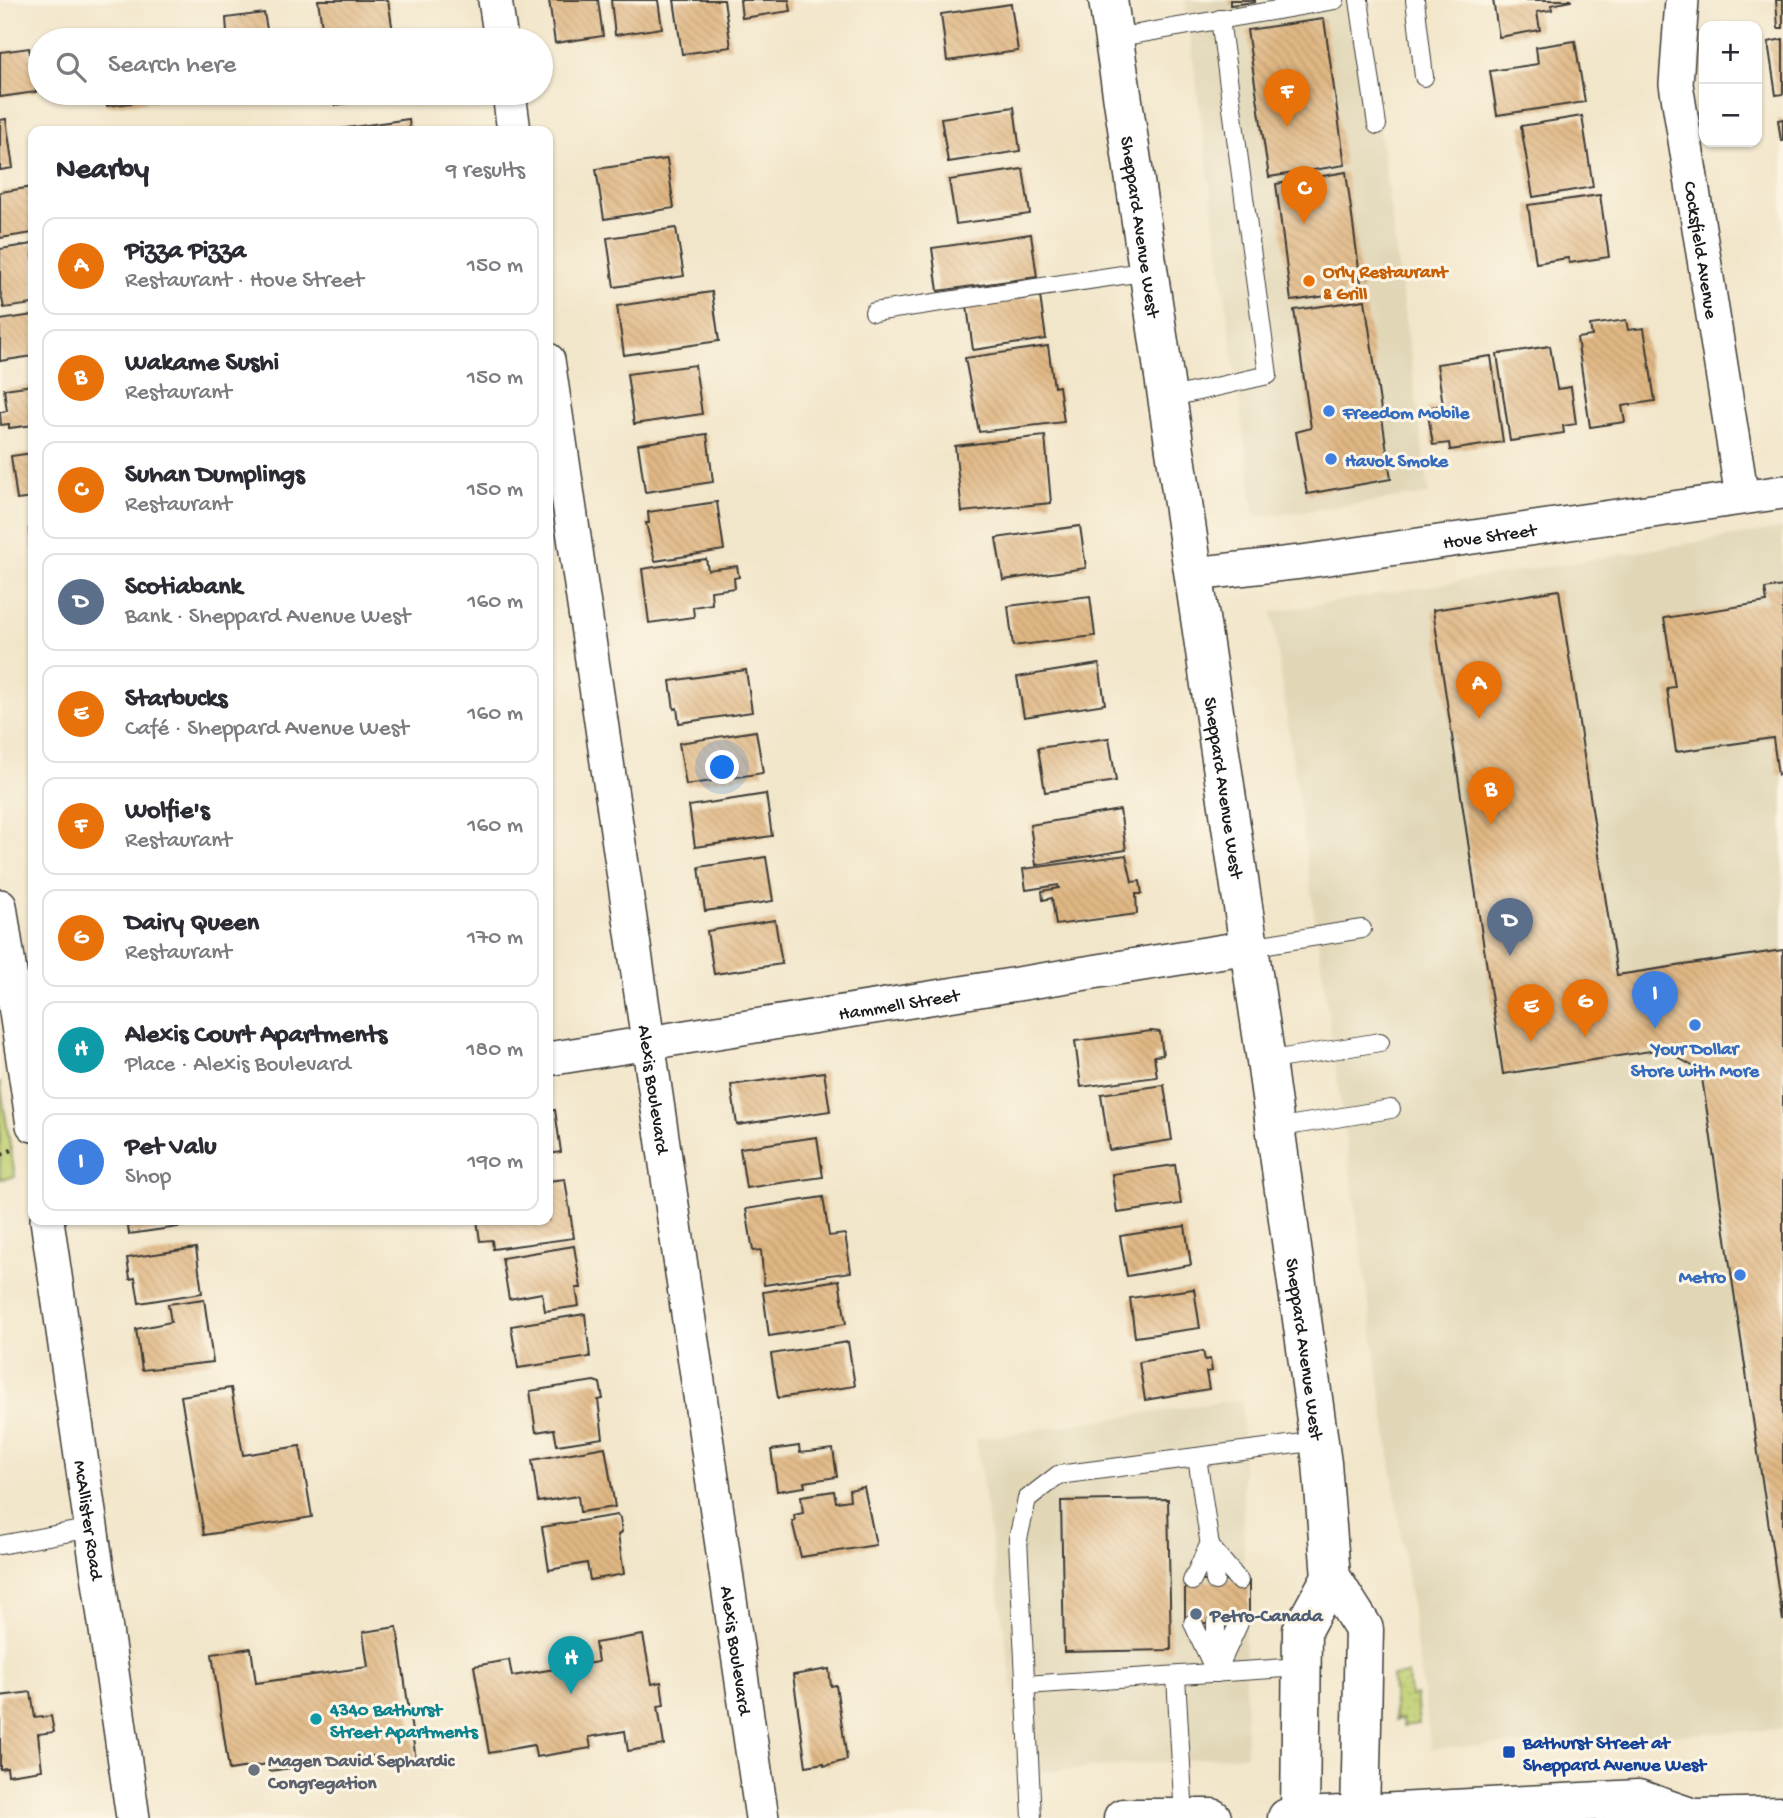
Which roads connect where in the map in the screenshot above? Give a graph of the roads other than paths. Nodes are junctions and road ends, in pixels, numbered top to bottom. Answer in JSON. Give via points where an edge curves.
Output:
{"nodes":[{"id":1,"x":495,"y":0,"type":"edge"},
{"id":2,"x":1108,"y":0,"type":"edge"},
{"id":3,"x":1335,"y":0,"type":"edge"},
{"id":4,"x":1359,"y":0,"type":"edge"},
{"id":5,"x":1415,"y":0,"type":"edge"},
{"id":6,"x":1682,"y":0,"type":"edge"},
{"id":7,"x":1220,"y":19,"type":"junction"},
{"id":8,"x":499,"y":28,"type":"edge"},
{"id":9,"x":1114,"y":38,"type":"junction"},
{"id":10,"x":1424,"y":76,"type":"dead end"},
{"id":11,"x":511,"y":105,"type":"edge"},
{"id":12,"x":1377,"y":125,"type":"dead end"},
{"id":13,"x":513,"y":126,"type":"edge"},
{"id":14,"x":1149,"y":271,"type":"junction"},
{"id":15,"x":874,"y":312,"type":"dead end"},
{"id":16,"x":553,"y":395,"type":"edge"},
{"id":17,"x":1168,"y":398,"type":"junction"},
{"id":18,"x":1783,"y":492,"type":"edge"},
{"id":19,"x":1742,"y":497,"type":"junction"},
{"id":20,"x":1194,"y":574,"type":"junction"},
{"id":21,"x":0,"y":906,"type":"edge"},
{"id":22,"x":1362,"y":929,"type":"dead end"},
{"id":23,"x":1249,"y":947,"type":"junction"},
{"id":24,"x":1380,"y":1042,"type":"dead end"},
{"id":25,"x":647,"y":1044,"type":"junction"},
{"id":26,"x":553,"y":1058,"type":"edge"},
{"id":27,"x":1266,"y":1061,"type":"junction"},
{"id":28,"x":28,"y":1092,"type":"edge"},
{"id":29,"x":1391,"y":1109,"type":"dead end"},
{"id":30,"x":1275,"y":1128,"type":"junction"},
{"id":31,"x":48,"y":1225,"type":"edge"},
{"id":32,"x":1319,"y":1441,"type":"junction"},
{"id":33,"x":1197,"y":1457,"type":"junction"},
{"id":34,"x":92,"y":1528,"type":"junction"},
{"id":35,"x":0,"y":1545,"type":"edge"},
{"id":36,"x":1209,"y":1545,"type":"junction"},
{"id":37,"x":1331,"y":1577,"type":"junction"},
{"id":38,"x":1192,"y":1581,"type":"dead end"},
{"id":39,"x":1215,"y":1581,"type":"dead end"},
{"id":40,"x":1239,"y":1581,"type":"dead end"},
{"id":41,"x":1192,"y":1623,"type":"dead end"},
{"id":42,"x":1216,"y":1623,"type":"dead end"},
{"id":43,"x":1239,"y":1623,"type":"dead end"},
{"id":44,"x":1302,"y":1667,"type":"junction"},
{"id":45,"x":1216,"y":1673,"type":"junction"},
{"id":46,"x":1176,"y":1676,"type":"junction"},
{"id":47,"x":1025,"y":1685,"type":"junction"},
{"id":48,"x":1783,"y":1816,"type":"edge"},
{"id":49,"x":1360,"y":1817,"type":"edge"},
{"id":50,"x":133,"y":1818,"type":"edge"},
{"id":51,"x":762,"y":1818,"type":"edge"},
{"id":52,"x":1032,"y":1818,"type":"edge"},
{"id":53,"x":1123,"y":1818,"type":"edge"},
{"id":54,"x":1184,"y":1818,"type":"edge"},
{"id":55,"x":1212,"y":1818,"type":"edge"},
{"id":56,"x":1287,"y":1818,"type":"edge"},
{"id":57,"x":1300,"y":1818,"type":"edge"},
{"id":58,"x":1695,"y":1818,"type":"edge"}],
"edges":[{"from":1,"to":8,"type":"street"},
{"from":2,"to":9,"type":"main road","name":"Sheppard Avenue West"},
{"from":3,"to":7,"type":"lane"},
{"from":4,"to":12,"type":"lane"},
{"from":5,"to":10,"type":"lane"},
{"from":6,"to":19,"type":"street","name":"Cocksfield Avenue","via":[[1676,84]]},
{"from":7,"to":9,"type":"lane"},
{"from":7,"to":17,"type":"lane","via":[[1268,375]]},
{"from":9,"to":14,"type":"main road","name":"Sheppard Avenue West"},
{"from":11,"to":13,"type":"street"},
{"from":14,"to":15,"type":"lane"},
{"from":14,"to":17,"type":"main road","name":"Sheppard Avenue West"},
{"from":16,"to":25,"type":"street","name":"Alexis Boulevard"},
{"from":17,"to":20,"type":"main road","name":"Sheppard Avenue West"},
{"from":18,"to":19,"type":"street","name":"Hove Street"},
{"from":19,"to":20,"type":"street","name":"Hove Street"},
{"from":20,"to":23,"type":"main road","name":"Sheppard Avenue West"},
{"from":21,"to":28,"type":"street"},
{"from":22,"to":23,"type":"lane"},
{"from":23,"to":25,"type":"street","name":"Hammell Street"},
{"from":23,"to":27,"type":"main road","name":"Sheppard Avenue West"},
{"from":24,"to":27,"type":"lane"},
{"from":25,"to":26,"type":"street","name":"Hammell Street"},
{"from":25,"to":51,"type":"street","name":"Alexis Boulevard"},
{"from":27,"to":30,"type":"main road","name":"Sheppard Avenue West"},
{"from":29,"to":30,"type":"lane"},
{"from":30,"to":32,"type":"main road","name":"Sheppard Avenue West"},
{"from":31,"to":34,"type":"street","name":"McAllister Road"},
{"from":32,"to":33,"type":"lane"},
{"from":32,"to":37,"type":"main road","name":"Sheppard Avenue West"},
{"from":33,"to":36,"type":"lane"},
{"from":33,"to":47,"type":"lane","via":[[1058,1475],[1027,1499],[1018,1539]]},
{"from":34,"to":35,"type":"lane"},
{"from":34,"to":50,"type":"street","name":"McAllister Road"},
{"from":36,"to":38,"type":"lane"},
{"from":36,"to":39,"type":"lane"},
{"from":36,"to":40,"type":"lane"},
{"from":37,"to":44,"type":"main road","via":[[1302,1630]]},
{"from":37,"to":49,"type":"main road","name":"Sheppard Avenue West","via":[[1364,1629]]},
{"from":41,"to":45,"type":"lane"},
{"from":42,"to":45,"type":"lane"},
{"from":43,"to":45,"type":"lane"},
{"from":44,"to":45,"type":"lane"},
{"from":44,"to":57,"type":"main road"},
{"from":45,"to":46,"type":"lane"},
{"from":46,"to":47,"type":"lane"},
{"from":46,"to":54,"type":"lane"},
{"from":47,"to":52,"type":"lane"},
{"from":48,"to":58,"type":"main road"},
{"from":49,"to":57,"type":"main road"},
{"from":49,"to":58,"type":"main road","via":[[1638,1799]]},
{"from":53,"to":54,"type":"main road"},
{"from":54,"to":55,"type":"main road"},
{"from":56,"to":57,"type":"main road"}]}
